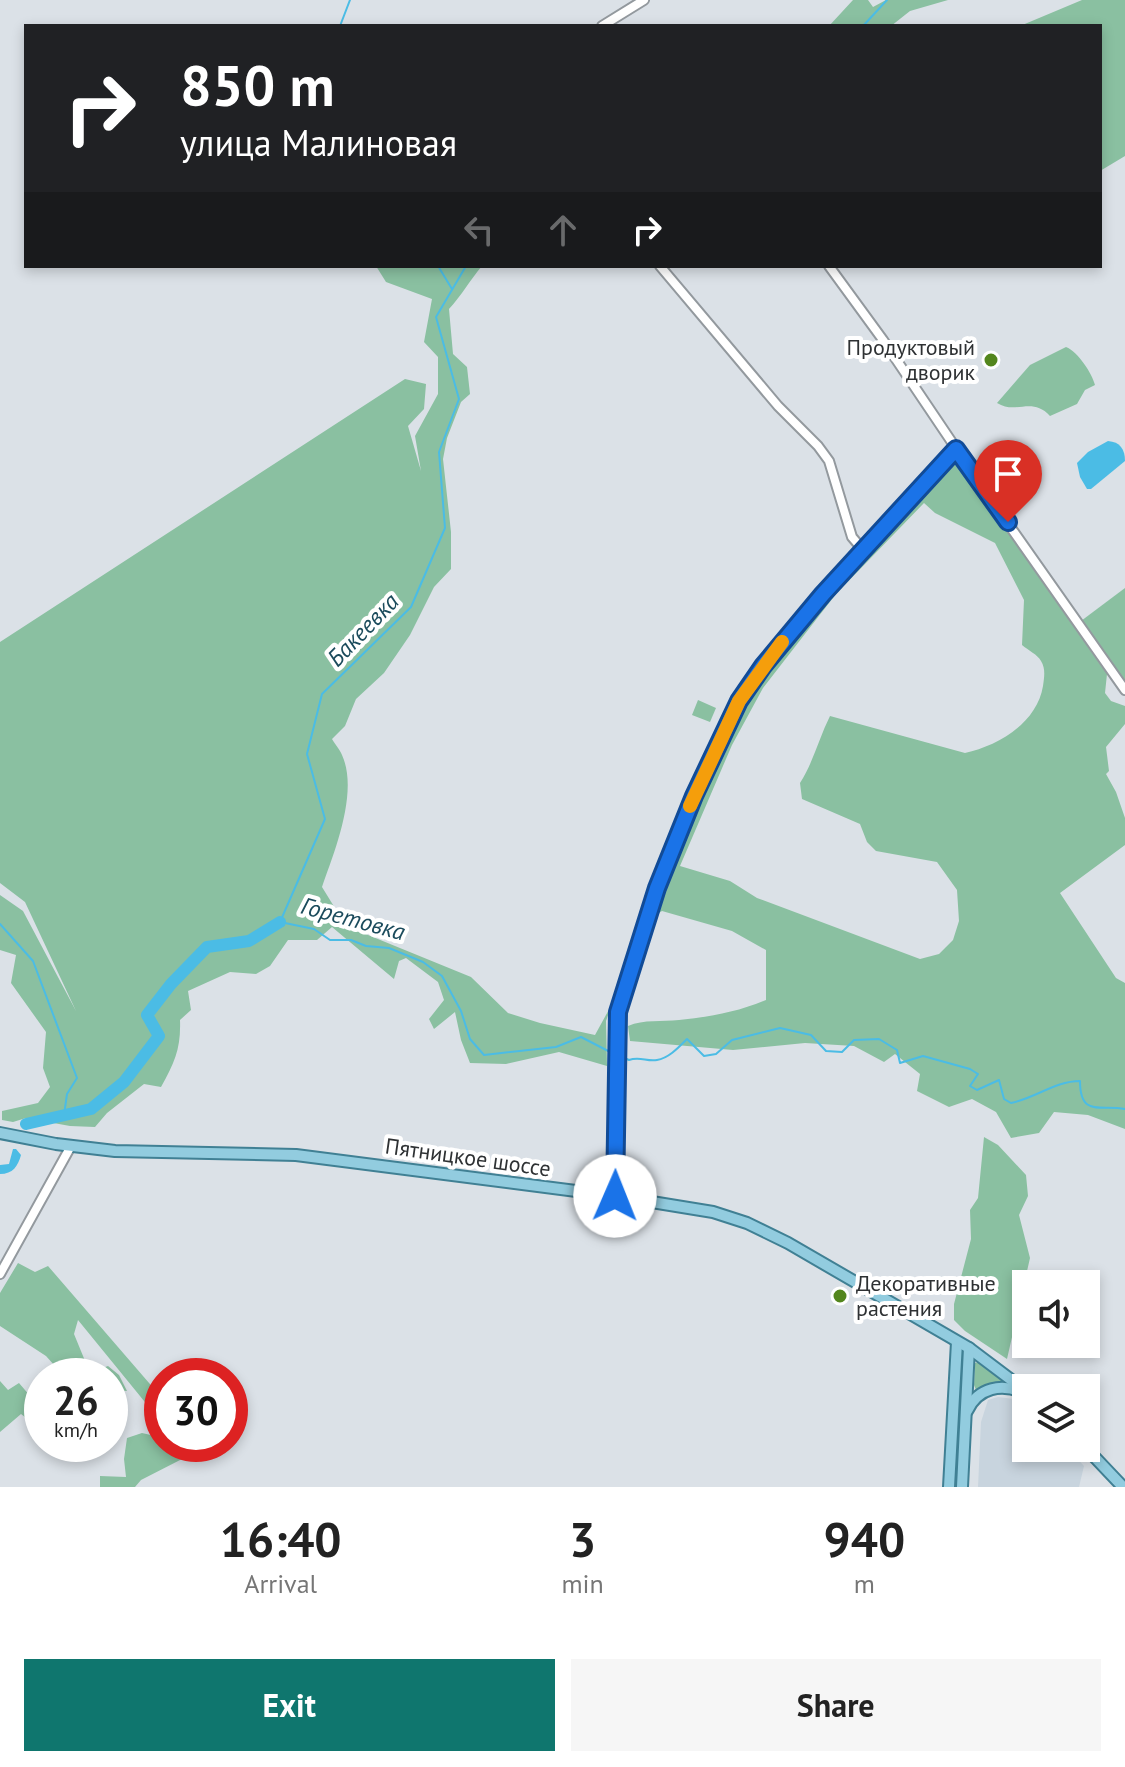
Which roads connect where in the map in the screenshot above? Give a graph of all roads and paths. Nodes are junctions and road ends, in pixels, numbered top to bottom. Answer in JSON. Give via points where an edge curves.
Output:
{"nodes":[{"id":1,"x":640,"y":1,"type":"edge"},
{"id":2,"x":620,"y":15,"type":"junction"},
{"id":3,"x":605,"y":24,"type":"edge"},
{"id":4,"x":612,"y":24,"type":"edge"},
{"id":5,"x":662,"y":268,"type":"edge"},
{"id":6,"x":830,"y":268,"type":"edge"},
{"id":7,"x":956,"y":449,"type":"junction"},
{"id":8,"x":864,"y":551,"type":"junction"},
{"id":9,"x":1125,"y":690,"type":"edge"},
{"id":10,"x":0,"y":1133,"type":"edge"},
{"id":11,"x":71,"y":1146,"type":"junction"},
{"id":12,"x":615,"y":1196,"type":"junction"},
{"id":13,"x":0,"y":1274,"type":"edge"},
{"id":14,"x":957,"y":1342,"type":"junction"},
{"id":15,"x":969,"y":1348,"type":"junction"},
{"id":16,"x":1012,"y":1381,"type":"edge"},
{"id":17,"x":1012,"y":1388,"type":"edge"},
{"id":18,"x":965,"y":1416,"type":"junction"},
{"id":19,"x":1099,"y":1462,"type":"edge"},
{"id":20,"x":949,"y":1487,"type":"edge"},
{"id":21,"x":962,"y":1487,"type":"edge"},
{"id":22,"x":1123,"y":1487,"type":"edge"}],
"edges":[{"from":1,"to":2,"type":"street"},
{"from":2,"to":3,"type":"street"},
{"from":2,"to":4,"type":"street"},
{"from":5,"to":8,"type":"street","via":[[829,461],[852,537]]},
{"from":6,"to":7,"type":"street"},
{"from":7,"to":8,"type":"street"},
{"from":7,"to":9,"type":"street"},
{"from":8,"to":12,"type":"street","via":[[784,640],[739,701],[657,888],[618,1012]]},
{"from":10,"to":11,"type":"main road","name":"Пятницкое шоссе"},
{"from":11,"to":12,"type":"main road","name":"Пятницкое шоссе","via":[[296,1155]]},
{"from":11,"to":13,"type":"street"},
{"from":12,"to":14,"type":"main road","name":"Пятницкое шоссе","via":[[747,1223]]},
{"from":14,"to":15,"type":"main road","name":"Пятницкое шоссе"},
{"from":14,"to":20,"type":"main road"},
{"from":15,"to":16,"type":"main road","name":"Пятницкое шоссе"},
{"from":15,"to":18,"type":"main road"},
{"from":17,"to":18,"type":"main road","via":[[980,1393]]},
{"from":18,"to":21,"type":"main road"},
{"from":19,"to":22,"type":"main road"}]}
